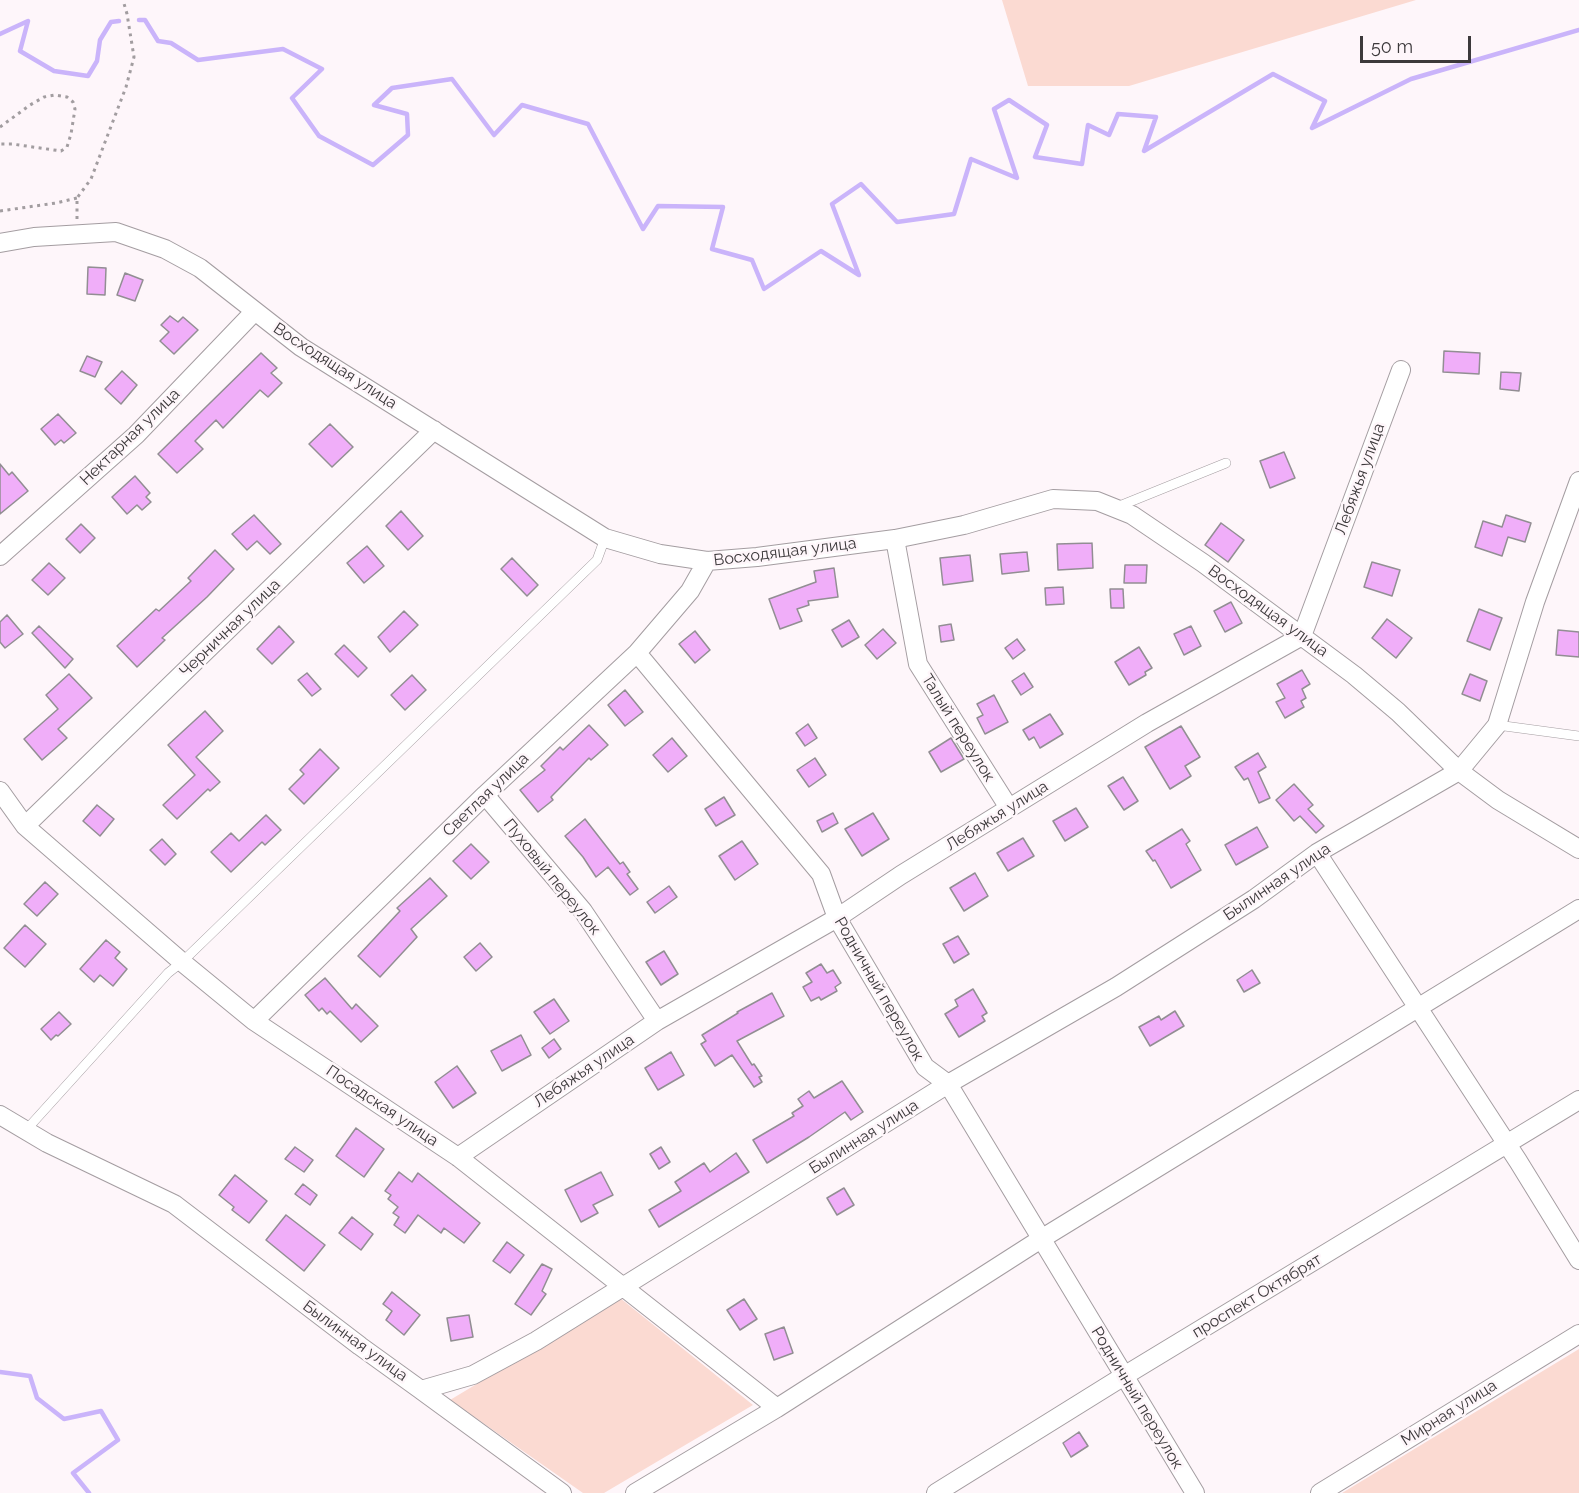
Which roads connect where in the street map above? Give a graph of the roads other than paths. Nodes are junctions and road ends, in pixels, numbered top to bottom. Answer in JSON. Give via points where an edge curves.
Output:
{"nodes":[{"id":1,"x":0,"y":243,"type":"edge"},
{"id":2,"x":254,"y":312,"type":"junction"},
{"id":3,"x":1401,"y":370,"type":"dead end"},
{"id":4,"x":434,"y":429,"type":"junction"},
{"id":5,"x":1226,"y":463,"type":"dead end"},
{"id":6,"x":1579,"y":481,"type":"edge"},
{"id":7,"x":1115,"y":508,"type":"junction"},
{"id":8,"x":605,"y":538,"type":"junction"},
{"id":9,"x":895,"y":539,"type":"junction"},
{"id":10,"x":0,"y":556,"type":"edge"},
{"id":11,"x":706,"y":561,"type":"junction"},
{"id":12,"x":1302,"y":636,"type":"junction"},
{"id":13,"x":637,"y":653,"type":"junction"},
{"id":14,"x":1497,"y":725,"type":"junction"},
{"id":15,"x":1579,"y":736,"type":"edge"},
{"id":16,"x":1458,"y":771,"type":"junction"},
{"id":17,"x":0,"y":791,"type":"edge"},
{"id":18,"x":485,"y":795,"type":"junction"},
{"id":19,"x":1009,"y":808,"type":"junction"},
{"id":20,"x":25,"y":826,"type":"junction"},
{"id":21,"x":1579,"y":849,"type":"edge"},
{"id":22,"x":1317,"y":853,"type":"junction"},
{"id":23,"x":1579,"y":909,"type":"edge"},
{"id":24,"x":837,"y":918,"type":"junction"},
{"id":25,"x":183,"y":962,"type":"junction"},
{"id":26,"x":1418,"y":1008,"type":"junction"},
{"id":27,"x":254,"y":1021,"type":"junction"},
{"id":28,"x":657,"y":1021,"type":"junction"},
{"id":29,"x":948,"y":1084,"type":"junction"},
{"id":30,"x":1579,"y":1100,"type":"edge"},
{"id":31,"x":0,"y":1115,"type":"edge"},
{"id":32,"x":27,"y":1130,"type":"junction"},
{"id":33,"x":1507,"y":1145,"type":"junction"},
{"id":34,"x":458,"y":1157,"type":"junction"},
{"id":35,"x":1041,"y":1239,"type":"junction"},
{"id":36,"x":1579,"y":1260,"type":"edge"},
{"id":37,"x":623,"y":1287,"type":"junction"},
{"id":38,"x":1579,"y":1334,"type":"edge"},
{"id":39,"x":1124,"y":1376,"type":"junction"},
{"id":40,"x":421,"y":1390,"type":"junction"},
{"id":41,"x":777,"y":1408,"type":"junction"},
{"id":42,"x":562,"y":1493,"type":"edge"},
{"id":43,"x":635,"y":1493,"type":"edge"},
{"id":44,"x":936,"y":1493,"type":"edge"},
{"id":45,"x":1195,"y":1493,"type":"edge"},
{"id":46,"x":1320,"y":1493,"type":"edge"}],
"edges":[{"from":1,"to":2,"type":"street","name":"Восходящая улица","via":[[116,232],[165,249],[200,268]]},
{"from":2,"to":4,"type":"street","name":"Восходящая улица","via":[[301,347]]},
{"from":2,"to":10,"type":"street","name":"Нектарная улица","via":[[136,435]]},
{"from":3,"to":12,"type":"street","name":"Лебяжья улица"},
{"from":4,"to":8,"type":"street","name":"Восходящая улица"},
{"from":4,"to":20,"type":"street","name":"Черничная улица"},
{"from":5,"to":7,"type":"lane"},
{"from":6,"to":14,"type":"street","name":"Былинная улица","via":[[1535,602]]},
{"from":7,"to":9,"type":"street","name":"Восходящая улица","via":[[1097,501],[1053,499],[964,525]]},
{"from":7,"to":12,"type":"street","name":"Восходящая улица","via":[[1132,515],[1203,563]]},
{"from":8,"to":11,"type":"street","name":"Восходящая улица","via":[[660,554]]},
{"from":8,"to":25,"type":"lane","via":[[597,560]]},
{"from":9,"to":11,"type":"street","name":"Восходящая улица"},
{"from":9,"to":19,"type":"street","name":"Талый переулок","via":[[918,664]]},
{"from":11,"to":13,"type":"street","name":"Светлая улица","via":[[690,591]]},
{"from":12,"to":16,"type":"street","name":"Восходящая улица","via":[[1398,712]]},
{"from":12,"to":19,"type":"street","name":"Лебяжья улица","via":[[1147,723]]},
{"from":13,"to":18,"type":"street","name":"Светлая улица"},
{"from":13,"to":24,"type":"street","name":"Родничный переулок","via":[[821,874]]},
{"from":14,"to":15,"type":"lane"},
{"from":14,"to":16,"type":"street","name":"Былинная улица"},
{"from":16,"to":21,"type":"street","name":"Восходящая улица"},
{"from":16,"to":22,"type":"street","name":"Былинная улица"},
{"from":17,"to":20,"type":"street","name":"Посадская улица"},
{"from":18,"to":27,"type":"street","name":"Светлая улица"},
{"from":18,"to":28,"type":"street","name":"Пуховый переулок","via":[[583,911]]},
{"from":19,"to":24,"type":"street","name":"Лебяжья улица"},
{"from":20,"to":25,"type":"street","name":"Посадская улица"},
{"from":22,"to":26,"type":"street"},
{"from":22,"to":29,"type":"street","name":"Былинная улица","via":[[1254,899],[1116,987]]},
{"from":23,"to":26,"type":"street"},
{"from":24,"to":28,"type":"street","name":"Лебяжья улица"},
{"from":24,"to":29,"type":"street","name":"Родничный переулок","via":[[924,1067]]},
{"from":25,"to":27,"type":"street","name":"Посадская улица"},
{"from":25,"to":32,"type":"lane","via":[[168,973]]},
{"from":26,"to":33,"type":"street"},
{"from":26,"to":35,"type":"street"},
{"from":27,"to":34,"type":"street","name":"Посадская улица"},
{"from":28,"to":34,"type":"street","name":"Лебяжья улица"},
{"from":29,"to":35,"type":"street","name":"Родничный переулок"},
{"from":29,"to":37,"type":"street","name":"Былинная улица"},
{"from":30,"to":33,"type":"street","name":"проспект Октябрят"},
{"from":31,"to":32,"type":"street","name":"Былинная улица"},
{"from":32,"to":40,"type":"street","name":"Былинная улица","via":[[174,1204]]},
{"from":33,"to":36,"type":"street"},
{"from":33,"to":39,"type":"street","name":"проспект Октябрят"},
{"from":34,"to":37,"type":"street","name":"Посадская улица"},
{"from":35,"to":39,"type":"street","name":"Родничный переулок"},
{"from":35,"to":41,"type":"street"},
{"from":37,"to":40,"type":"street","name":"Былинная улица","via":[[473,1375]]},
{"from":37,"to":41,"type":"street","name":"Посадская улица"},
{"from":38,"to":46,"type":"street","name":"Мирная улица"},
{"from":39,"to":44,"type":"street","name":"проспект Октябрят"},
{"from":39,"to":45,"type":"street","name":"Родничный переулок"},
{"from":40,"to":42,"type":"street"},
{"from":41,"to":43,"type":"street"}]}
